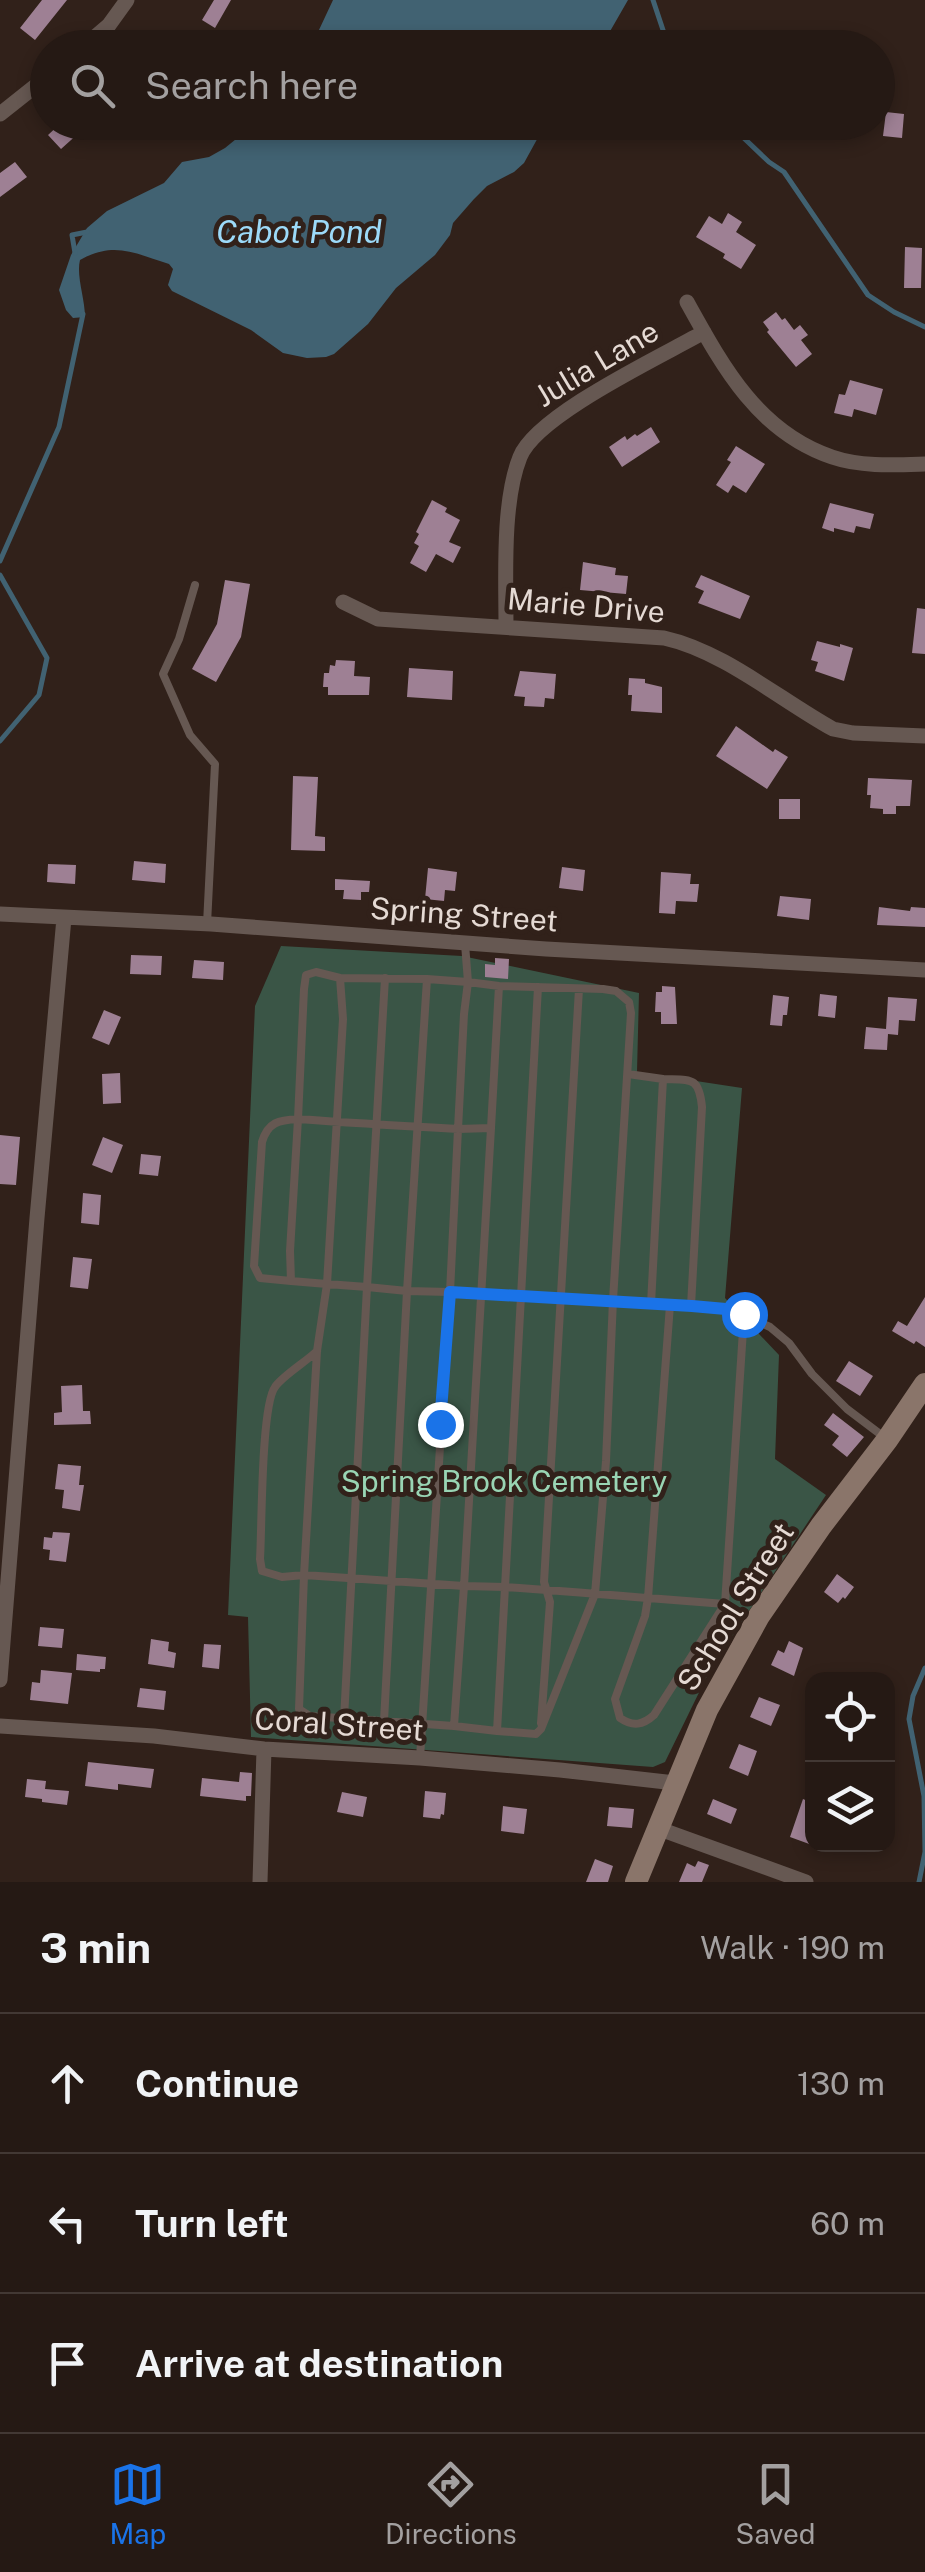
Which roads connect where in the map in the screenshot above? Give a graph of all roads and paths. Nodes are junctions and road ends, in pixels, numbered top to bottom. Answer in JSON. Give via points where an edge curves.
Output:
{"nodes":[{"id":1,"x":127,"y":0,"type":"edge"},
{"id":2,"x":102,"y":30,"type":"edge"},
{"id":3,"x":30,"y":90,"type":"edge"},
{"id":4,"x":0,"y":114,"type":"edge"},
{"id":5,"x":687,"y":302,"type":"dead end"},
{"id":6,"x":704,"y":332,"type":"junction"},
{"id":7,"x":925,"y":464,"type":"edge"},
{"id":8,"x":195,"y":585,"type":"dead end"},
{"id":9,"x":343,"y":602,"type":"dead end"},
{"id":10,"x":506,"y":626,"type":"junction"},
{"id":11,"x":925,"y":736,"type":"edge"},
{"id":12,"x":0,"y":914,"type":"edge"},
{"id":13,"x":64,"y":918,"type":"junction"},
{"id":14,"x":207,"y":924,"type":"junction"},
{"id":15,"x":465,"y":944,"type":"junction"},
{"id":16,"x":925,"y":970,"type":"edge"},
{"id":17,"x":340,"y":978,"type":"junction"},
{"id":18,"x":385,"y":978,"type":"junction"},
{"id":19,"x":427,"y":980,"type":"junction"},
{"id":20,"x":468,"y":982,"type":"junction"},
{"id":21,"x":499,"y":986,"type":"junction"},
{"id":22,"x":538,"y":987,"type":"junction"},
{"id":23,"x":580,"y":989,"type":"junction"},
{"id":24,"x":628,"y":1074,"type":"junction"},
{"id":25,"x":663,"y":1078,"type":"junction"},
{"id":26,"x":298,"y":1119,"type":"junction"},
{"id":27,"x":337,"y":1122,"type":"junction"},
{"id":28,"x":378,"y":1124,"type":"junction"},
{"id":29,"x":418,"y":1127,"type":"junction"},
{"id":30,"x":491,"y":1128,"type":"junction"},
{"id":31,"x":458,"y":1129,"type":"junction"},
{"id":32,"x":292,"y":1281,"type":"junction"},
{"id":33,"x":327,"y":1284,"type":"junction"},
{"id":34,"x":367,"y":1286,"type":"junction"},
{"id":35,"x":407,"y":1291,"type":"junction"},
{"id":36,"x":450,"y":1292,"type":"junction"},
{"id":37,"x":480,"y":1294,"type":"junction"},
{"id":38,"x":521,"y":1296,"type":"junction"},
{"id":39,"x":562,"y":1298,"type":"junction"},
{"id":40,"x":613,"y":1300,"type":"junction"},
{"id":41,"x":651,"y":1304,"type":"junction"},
{"id":42,"x":670,"y":1306,"type":"junction"},
{"id":43,"x":692,"y":1306,"type":"junction"},
{"id":44,"x":744,"y":1314,"type":"junction"},
{"id":45,"x":318,"y":1352,"type":"junction"},
{"id":46,"x":925,"y":1384,"type":"edge"},
{"id":47,"x":887,"y":1440,"type":"junction"},
{"id":48,"x":304,"y":1575,"type":"junction"},
{"id":49,"x":351,"y":1577,"type":"junction"},
{"id":50,"x":392,"y":1581,"type":"junction"},
{"id":51,"x":432,"y":1584,"type":"junction"},
{"id":52,"x":464,"y":1586,"type":"junction"},
{"id":53,"x":505,"y":1588,"type":"junction"},
{"id":54,"x":547,"y":1590,"type":"junction"},
{"id":55,"x":595,"y":1594,"type":"junction"},
{"id":56,"x":648,"y":1598,"type":"junction"},
{"id":57,"x":725,"y":1604,"type":"junction"},
{"id":58,"x":0,"y":1680,"type":"edge"},
{"id":59,"x":344,"y":1718,"type":"junction"},
{"id":60,"x":384,"y":1720,"type":"junction"},
{"id":61,"x":424,"y":1724,"type":"junction"},
{"id":62,"x":0,"y":1726,"type":"edge"},
{"id":63,"x":454,"y":1726,"type":"junction"},
{"id":64,"x":541,"y":1729,"type":"junction"},
{"id":65,"x":497,"y":1731,"type":"junction"},
{"id":66,"x":264,"y":1749,"type":"junction"},
{"id":67,"x":420,"y":1758,"type":"junction"},
{"id":68,"x":675,"y":1783,"type":"junction"},
{"id":69,"x":657,"y":1828,"type":"junction"},
{"id":70,"x":260,"y":1882,"type":"edge"},
{"id":71,"x":636,"y":1882,"type":"edge"},
{"id":72,"x":806,"y":1882,"type":"edge"}],
"edges":[{"from":1,"to":2,"type":"street"},
{"from":3,"to":4,"type":"street"},
{"from":5,"to":6,"type":"street"},
{"from":6,"to":7,"type":"street","via":[[755,408],[791,439],[835,458]]},
{"from":6,"to":10,"type":"street","name":"Julia Lane","via":[[576,404],[536,433],[521,454],[506,546]]},
{"from":8,"to":14,"type":"lane","via":[[163,674],[190,735],[215,764]]},
{"from":9,"to":10,"type":"street","name":"Marie Drive","via":[[378,619]]},
{"from":10,"to":11,"type":"street","name":"Marie Drive","via":[[689,644],[833,728]]},
{"from":12,"to":13,"type":"street","name":"Spring Street"},
{"from":13,"to":14,"type":"street","name":"Spring Street"},
{"from":13,"to":58,"type":"street"},
{"from":14,"to":15,"type":"street","name":"Spring Street"},
{"from":15,"to":16,"type":"street","name":"Spring Street"},
{"from":15,"to":20,"type":"lane"},
{"from":17,"to":18,"type":"lane"},
{"from":17,"to":26,"type":"lane","via":[[306,975]]},
{"from":17,"to":27,"type":"lane"},
{"from":18,"to":19,"type":"lane"},
{"from":18,"to":28,"type":"lane"},
{"from":19,"to":20,"type":"lane"},
{"from":19,"to":29,"type":"lane"},
{"from":20,"to":21,"type":"lane"},
{"from":20,"to":31,"type":"lane"},
{"from":21,"to":22,"type":"lane"},
{"from":21,"to":30,"type":"lane"},
{"from":22,"to":23,"type":"lane"},
{"from":22,"to":38,"type":"lane"},
{"from":23,"to":24,"type":"lane","via":[[616,991],[630,1002]]},
{"from":23,"to":39,"type":"lane"},
{"from":24,"to":25,"type":"lane"},
{"from":24,"to":40,"type":"lane"},
{"from":25,"to":41,"type":"lane"},
{"from":25,"to":43,"type":"lane","via":[[700,1088]]},
{"from":26,"to":27,"type":"lane"},
{"from":26,"to":32,"type":"lane"},
{"from":26,"to":32,"type":"lane","via":[[271,1124],[262,1142],[254,1266],[260,1278]]},
{"from":27,"to":28,"type":"lane"},
{"from":27,"to":33,"type":"lane"},
{"from":28,"to":29,"type":"lane"},
{"from":28,"to":34,"type":"lane"},
{"from":29,"to":31,"type":"lane"},
{"from":29,"to":35,"type":"lane"},
{"from":30,"to":31,"type":"lane"},
{"from":30,"to":37,"type":"lane"},
{"from":31,"to":36,"type":"lane"},
{"from":32,"to":33,"type":"lane"},
{"from":33,"to":34,"type":"lane"},
{"from":33,"to":45,"type":"lane"},
{"from":34,"to":35,"type":"lane"},
{"from":34,"to":49,"type":"lane"},
{"from":35,"to":36,"type":"lane"},
{"from":35,"to":50,"type":"lane"},
{"from":36,"to":37,"type":"lane"},
{"from":36,"to":51,"type":"lane"},
{"from":37,"to":38,"type":"lane"},
{"from":37,"to":52,"type":"lane"},
{"from":38,"to":39,"type":"lane"},
{"from":38,"to":53,"type":"lane"},
{"from":39,"to":40,"type":"lane"},
{"from":39,"to":54,"type":"lane"},
{"from":40,"to":41,"type":"lane"},
{"from":40,"to":55,"type":"lane"},
{"from":41,"to":42,"type":"lane"},
{"from":42,"to":43,"type":"lane"},
{"from":42,"to":56,"type":"lane"},
{"from":43,"to":44,"type":"lane"},
{"from":44,"to":47,"type":"lane","via":[[789,1343],[847,1409]]},
{"from":44,"to":57,"type":"lane"},
{"from":45,"to":48,"type":"lane"},
{"from":45,"to":48,"type":"lane","via":[[274,1388],[266,1426],[262,1571]]},
{"from":46,"to":47,"type":"main road","name":"School Street"},
{"from":47,"to":68,"type":"main road","name":"School Street","via":[[759,1616],[706,1710]]},
{"from":48,"to":49,"type":"lane"},
{"from":48,"to":59,"type":"lane","via":[[299,1709]]},
{"from":49,"to":50,"type":"lane"},
{"from":49,"to":59,"type":"lane"},
{"from":50,"to":51,"type":"lane"},
{"from":50,"to":60,"type":"lane"},
{"from":51,"to":52,"type":"lane"},
{"from":51,"to":61,"type":"lane"},
{"from":52,"to":53,"type":"lane"},
{"from":52,"to":63,"type":"lane"},
{"from":53,"to":54,"type":"lane"},
{"from":53,"to":65,"type":"lane"},
{"from":54,"to":55,"type":"lane"},
{"from":54,"to":64,"type":"lane"},
{"from":55,"to":56,"type":"lane"},
{"from":55,"to":64,"type":"lane"},
{"from":56,"to":57,"type":"lane"},
{"from":56,"to":57,"type":"lane","via":[[615,1699],[620,1718],[635,1724],[654,1715]]},
{"from":59,"to":60,"type":"lane"},
{"from":60,"to":61,"type":"lane"},
{"from":61,"to":63,"type":"lane"},
{"from":61,"to":67,"type":"lane"},
{"from":62,"to":66,"type":"street","name":"Coral Street"},
{"from":63,"to":65,"type":"lane"},
{"from":64,"to":65,"type":"lane"},
{"from":66,"to":67,"type":"street","name":"Coral Street"},
{"from":66,"to":70,"type":"street"},
{"from":67,"to":68,"type":"street","name":"Coral Street"},
{"from":68,"to":69,"type":"main road","name":"School Street"},
{"from":69,"to":71,"type":"main road","name":"School Street"},
{"from":69,"to":72,"type":"street"}]}
